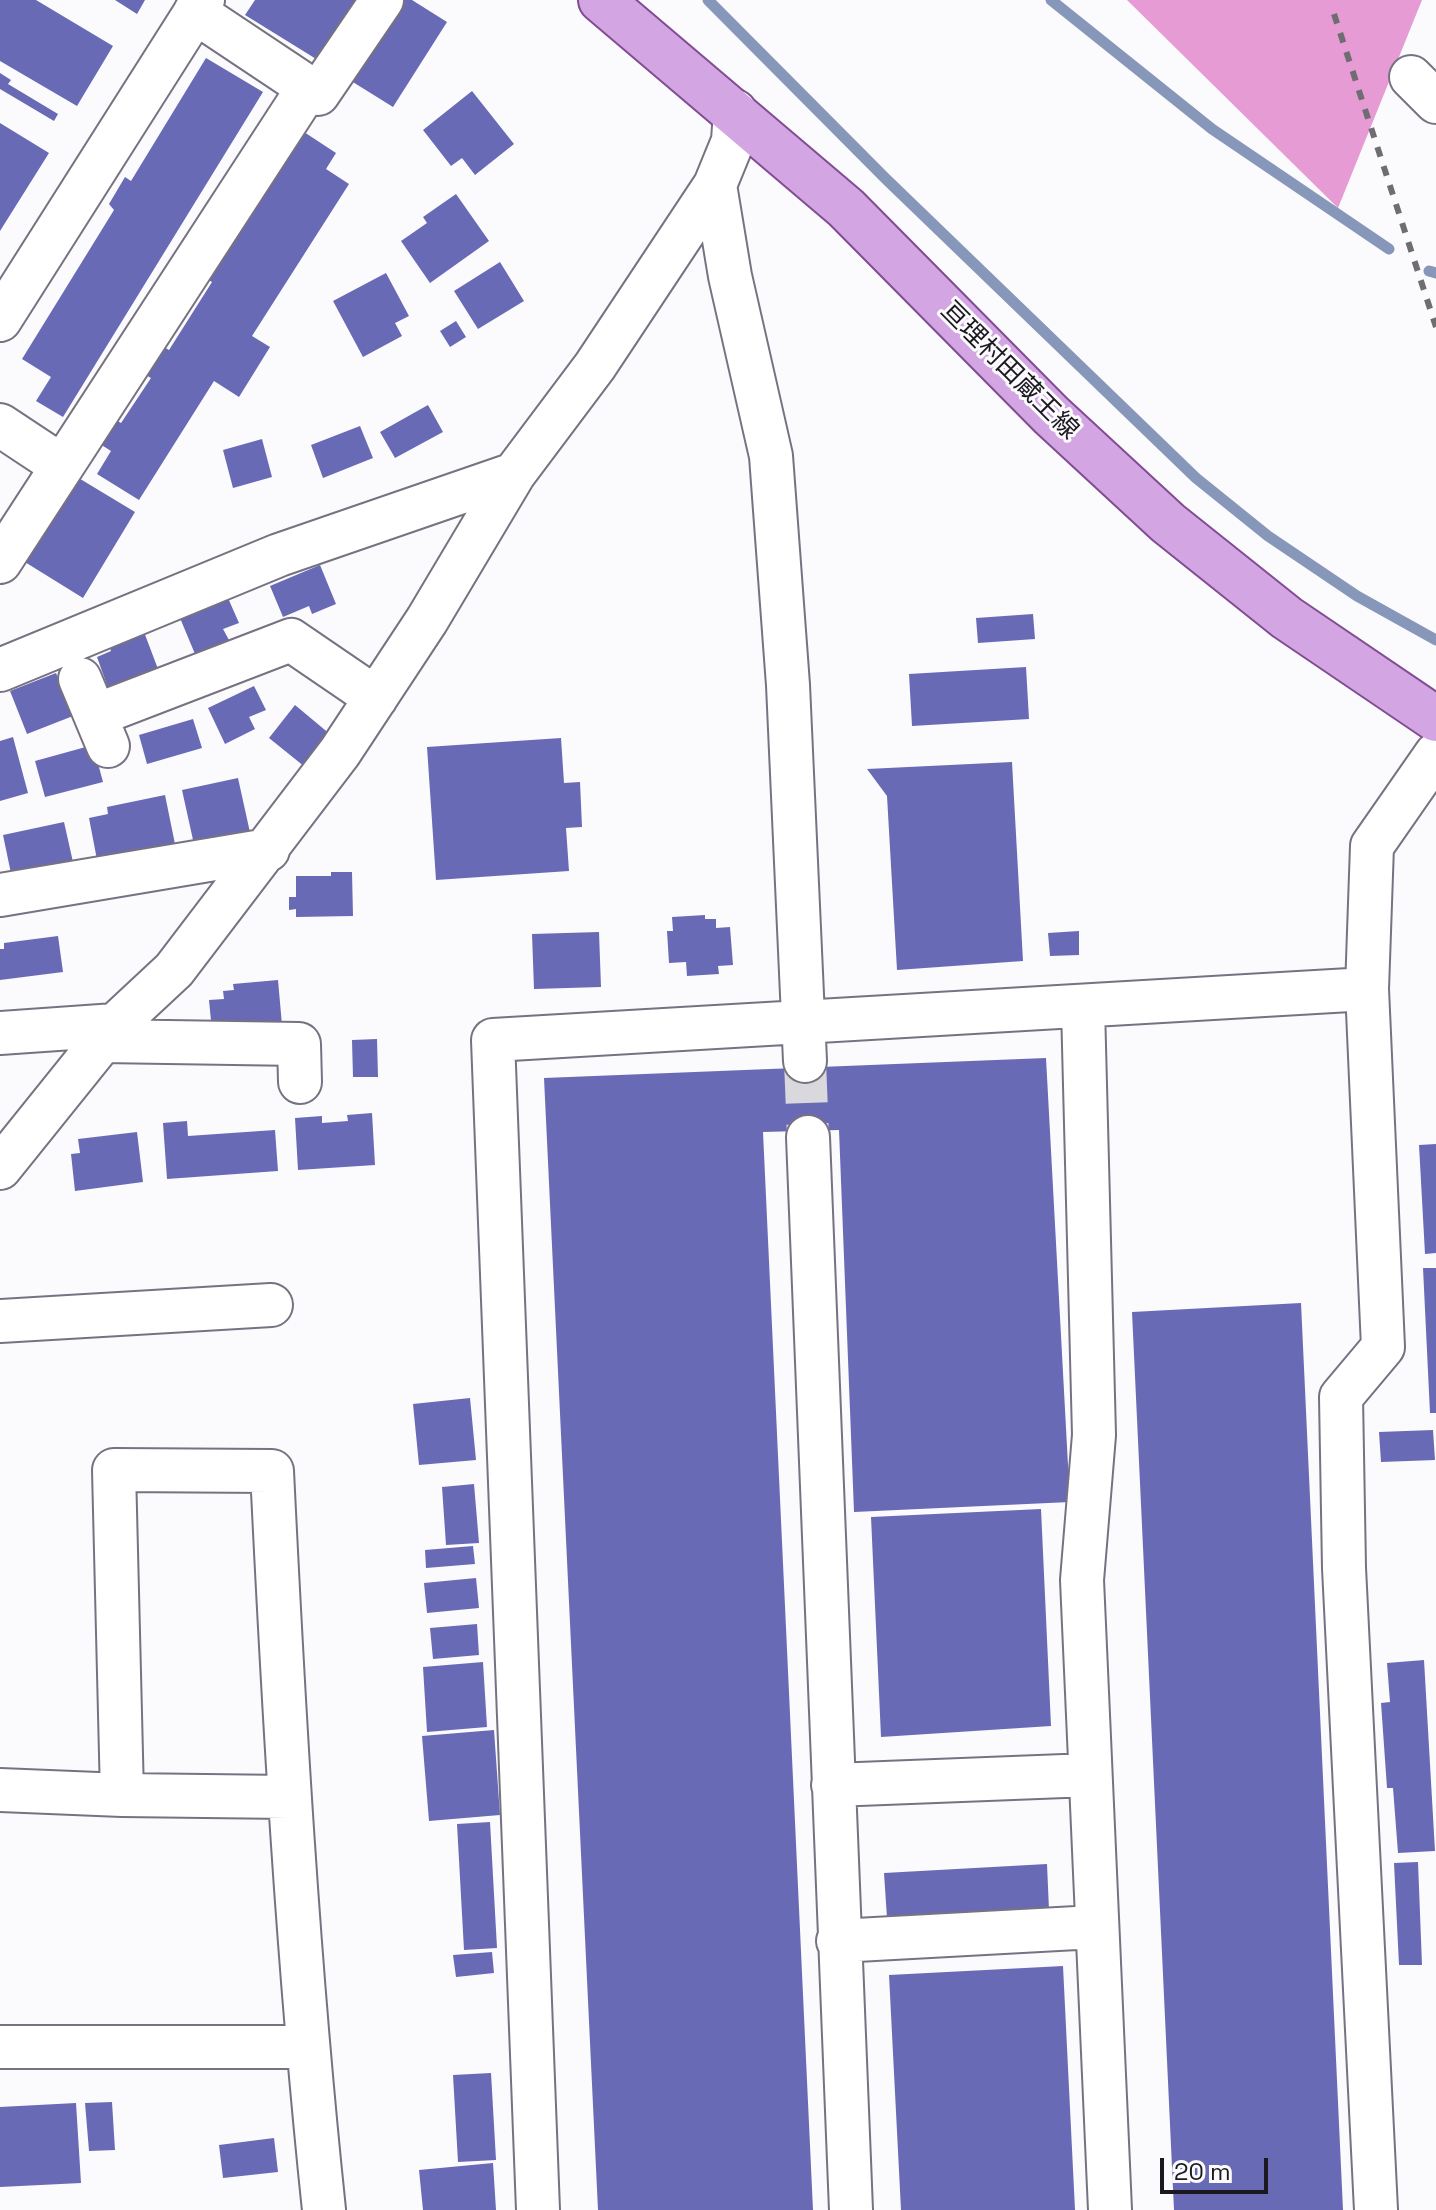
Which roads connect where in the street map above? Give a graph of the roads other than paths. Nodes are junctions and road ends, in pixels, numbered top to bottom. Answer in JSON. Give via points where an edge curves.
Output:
{"nodes":[{"id":1,"x":382,"y":0,"type":"edge"},
{"id":2,"x":601,"y":0,"type":"edge"},
{"id":3,"x":199,"y":6,"type":"edge"},
{"id":4,"x":308,"y":88,"type":"junction"},
{"id":5,"x":735,"y":111,"type":"junction"},
{"id":6,"x":715,"y":185,"type":"junction"},
{"id":7,"x":0,"y":320,"type":"edge"},
{"id":8,"x":0,"y":425,"type":"edge"},
{"id":9,"x":62,"y":466,"type":"junction"},
{"id":10,"x":514,"y":474,"type":"junction"},
{"id":11,"x":0,"y":562,"type":"edge"},
{"id":12,"x":0,"y":670,"type":"edge"},
{"id":13,"x":376,"y":698,"type":"junction"},
{"id":14,"x":95,"y":713,"type":"dead end"},
{"id":15,"x":1436,"y":719,"type":"edge"},
{"id":16,"x":1436,"y":754,"type":"edge"},
{"id":17,"x":268,"y":850,"type":"junction"},
{"id":18,"x":0,"y":895,"type":"edge"},
{"id":19,"x":1367,"y":989,"type":"junction"},
{"id":20,"x":1083,"y":1007,"type":"junction"},
{"id":21,"x":804,"y":1020,"type":"junction"},
{"id":22,"x":0,"y":1033,"type":"edge"},
{"id":23,"x":108,"y":1033,"type":"junction"},
{"id":24,"x":805,"y":1061,"type":"tunnel mouth"},
{"id":25,"x":300,"y":1082,"type":"dead end"},
{"id":26,"x":808,"y":1137,"type":"tunnel mouth"},
{"id":27,"x":0,"y":1168,"type":"edge"},
{"id":28,"x":271,"y":1305,"type":"dead end"},
{"id":29,"x":0,"y":1321,"type":"edge"},
{"id":30,"x":1090,"y":1775,"type":"junction"},
{"id":31,"x":833,"y":1785,"type":"junction"},
{"id":32,"x":0,"y":1790,"type":"edge"},
{"id":33,"x":122,"y":1795,"type":"junction"},
{"id":34,"x":288,"y":1797,"type":"junction"},
{"id":35,"x":1095,"y":1927,"type":"junction"},
{"id":36,"x":838,"y":1941,"type":"junction"},
{"id":37,"x":0,"y":2047,"type":"edge"},
{"id":38,"x":306,"y":2047,"type":"junction"},
{"id":39,"x":324,"y":2210,"type":"edge"},
{"id":40,"x":538,"y":2210,"type":"edge"},
{"id":41,"x":851,"y":2210,"type":"edge"},
{"id":42,"x":1110,"y":2210,"type":"edge"},
{"id":43,"x":1376,"y":2210,"type":"edge"}],
"edges":[{"from":1,"to":4,"type":"street","via":[[318,94]]},
{"from":2,"to":5,"type":"main road","name":"亘理村田蔵王線"},
{"from":3,"to":4,"type":"street"},
{"from":3,"to":7,"type":"street"},
{"from":4,"to":9,"type":"street"},
{"from":5,"to":6,"type":"street","via":[[733,141]]},
{"from":5,"to":15,"type":"main road","name":"亘理村田蔵王線","via":[[846,208],[1051,415],[1168,523],[1287,618]]},
{"from":6,"to":10,"type":"street","via":[[595,366]]},
{"from":6,"to":21,"type":"street","via":[[771,456]]},
{"from":8,"to":9,"type":"street"},
{"from":9,"to":11,"type":"street"},
{"from":10,"to":12,"type":"street","via":[[279,555]]},
{"from":10,"to":13,"type":"street"},
{"from":13,"to":14,"type":"street","via":[[291,640]]},
{"from":13,"to":17,"type":"street"},
{"from":16,"to":19,"type":"street","via":[[1372,846]]},
{"from":17,"to":18,"type":"street"},
{"from":17,"to":23,"type":"street","via":[[174,970]]},
{"from":19,"to":20,"type":"street"},
{"from":19,"to":43,"type":"street","via":[[1383,1347],[1341,1397],[1344,1568]]},
{"from":20,"to":21,"type":"street"},
{"from":20,"to":30,"type":"street","via":[[1094,1435],[1082,1580]]},
{"from":21,"to":24,"type":"street"},
{"from":21,"to":40,"type":"street","via":[[493,1040]]},
{"from":22,"to":23,"type":"street"},
{"from":23,"to":25,"type":"street","via":[[299,1044]]},
{"from":23,"to":27,"type":"street"},
{"from":26,"to":31,"type":"street"},
{"from":28,"to":29,"type":"street"},
{"from":30,"to":31,"type":"street"},
{"from":30,"to":35,"type":"street"},
{"from":31,"to":36,"type":"street"},
{"from":32,"to":33,"type":"street"},
{"from":33,"to":34,"type":"street"},
{"from":33,"to":34,"type":"street","via":[[114,1470],[272,1471]]},
{"from":34,"to":38,"type":"street"},
{"from":35,"to":36,"type":"street"},
{"from":35,"to":42,"type":"street"},
{"from":36,"to":41,"type":"street"},
{"from":37,"to":38,"type":"street"},
{"from":38,"to":39,"type":"street"}]}
